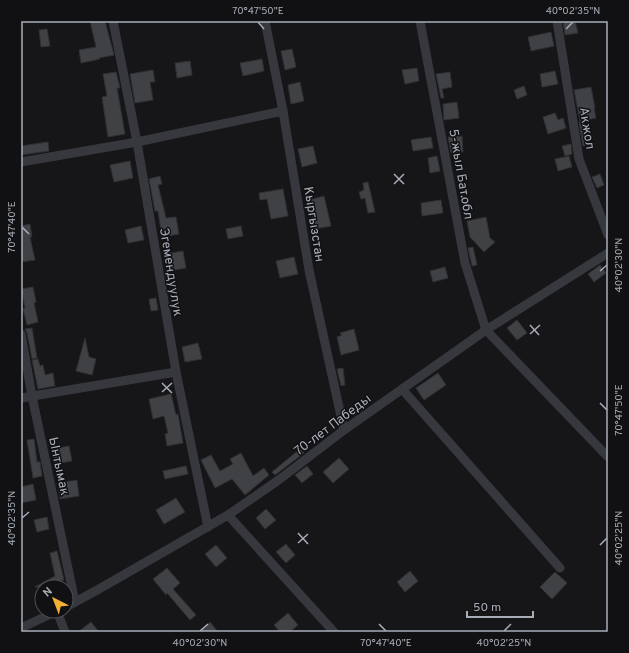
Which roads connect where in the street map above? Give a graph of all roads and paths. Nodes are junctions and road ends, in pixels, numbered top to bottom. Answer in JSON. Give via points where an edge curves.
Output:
{"nodes":[{"id":1,"x":113,"y":21,"type":"edge"},
{"id":2,"x":265,"y":21,"type":"edge"},
{"id":3,"x":420,"y":21,"type":"edge"},
{"id":4,"x":557,"y":21,"type":"edge"},
{"id":5,"x":283,"y":111,"type":"junction"},
{"id":6,"x":137,"y":142,"type":"junction"},
{"id":7,"x":21,"y":162,"type":"edge"},
{"id":8,"x":608,"y":235,"type":"edge"},
{"id":9,"x":608,"y":253,"type":"edge"},
{"id":10,"x":486,"y":330,"type":"junction"},
{"id":11,"x":21,"y":334,"type":"edge"},
{"id":12,"x":176,"y":372,"type":"junction"},
{"id":13,"x":402,"y":389,"type":"junction"},
{"id":14,"x":32,"y":396,"type":"junction"},
{"id":15,"x":21,"y":398,"type":"edge"},
{"id":16,"x":344,"y":430,"type":"junction"},
{"id":17,"x":608,"y":457,"type":"edge"},
{"id":18,"x":228,"y":515,"type":"junction"},
{"id":19,"x":208,"y":527,"type":"junction"},
{"id":20,"x":560,"y":568,"type":"dead end"},
{"id":21,"x":76,"y":602,"type":"joint"},
{"id":22,"x":40,"y":619,"type":"edge"},
{"id":23,"x":60,"y":619,"type":"edge"},
{"id":24,"x":21,"y":628,"type":"edge"},
{"id":25,"x":65,"y":632,"type":"edge"},
{"id":26,"x":334,"y":632,"type":"edge"}],
"edges":[{"from":1,"to":6,"type":"street","name":"Эгемендуулук"},
{"from":2,"to":5,"type":"street","name":"Кыргызстан"},
{"from":3,"to":10,"type":"street","name":"5-жыл Бат.обл","via":[[465,263]]},
{"from":4,"to":8,"type":"street","name":"Акжол","via":[[579,159]]},
{"from":5,"to":6,"type":"street"},
{"from":5,"to":16,"type":"street","name":"Кыргызстан","via":[[309,270]]},
{"from":6,"to":7,"type":"street"},
{"from":6,"to":12,"type":"street","name":"Эгемендуулук"},
{"from":9,"to":10,"type":"street","name":"70-лет Пабеды"},
{"from":10,"to":13,"type":"street","name":"70-лет Пабеды"},
{"from":10,"to":17,"type":"street"},
{"from":11,"to":14,"type":"street","name":"Ынтымак"},
{"from":12,"to":14,"type":"street"},
{"from":12,"to":19,"type":"street","name":"Эгемендуулук"},
{"from":13,"to":16,"type":"street","name":"70-лет Пабеды"},
{"from":13,"to":20,"type":"street"},
{"from":14,"to":15,"type":"street"},
{"from":14,"to":21,"type":"street","name":"Ынтымак"},
{"from":16,"to":18,"type":"street","name":"70-лет Пабеды"},
{"from":18,"to":19,"type":"street","name":"70-лет Пабеды"},
{"from":18,"to":26,"type":"street"},
{"from":19,"to":21,"type":"street","name":"70-лет Пабеды"},
{"from":22,"to":24,"type":"street"},
{"from":23,"to":25,"type":"street"}]}
